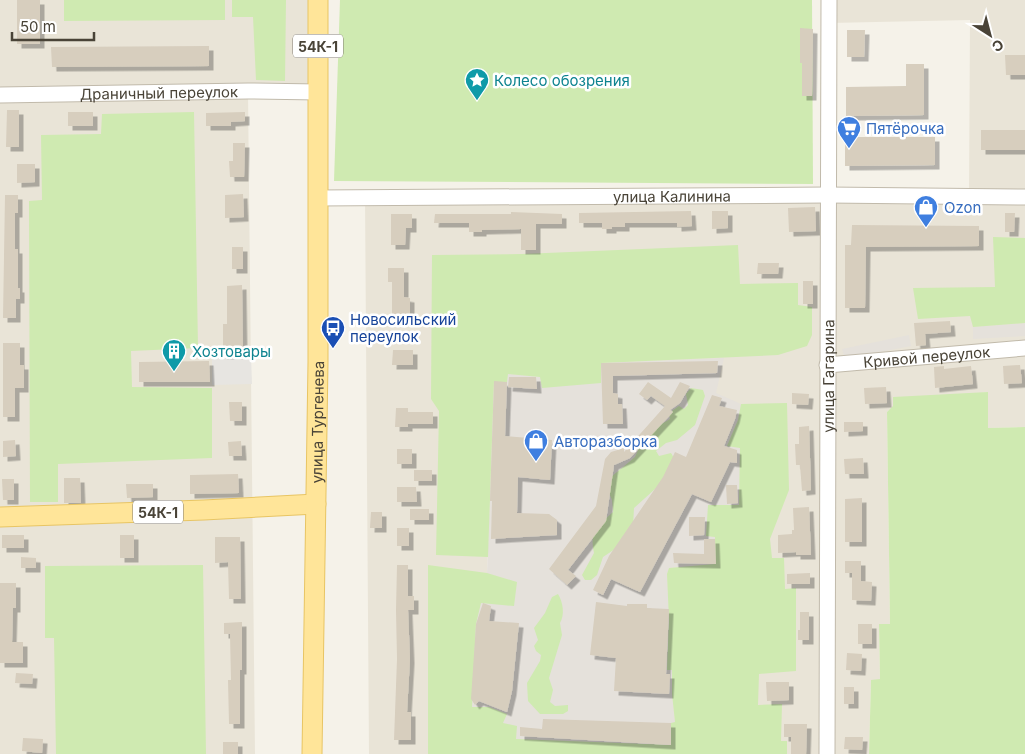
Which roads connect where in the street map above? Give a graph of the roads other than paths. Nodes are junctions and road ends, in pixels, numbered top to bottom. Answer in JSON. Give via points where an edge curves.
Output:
{"nodes":[{"id":1,"x":318,"y":0,"type":"edge"},
{"id":2,"x":829,"y":0,"type":"edge"},
{"id":3,"x":318,"y":92,"type":"junction"},
{"id":4,"x":0,"y":94,"type":"edge"},
{"id":5,"x":828,"y":196,"type":"junction"},
{"id":6,"x":1025,"y":196,"type":"edge"},
{"id":7,"x":318,"y":198,"type":"junction"},
{"id":8,"x":1025,"y":348,"type":"edge"},
{"id":9,"x":827,"y":365,"type":"junction"},
{"id":10,"x":316,"y":504,"type":"junction"},
{"id":11,"x":0,"y":517,"type":"edge"},
{"id":12,"x":312,"y":754,"type":"edge"},
{"id":13,"x":827,"y":754,"type":"edge"}],
"edges":[{"from":1,"to":3,"type":"main road","name":"улица Тургенева","number":"54К-1"},
{"from":2,"to":5,"type":"street","name":"улица Гагарина"},
{"from":3,"to":4,"type":"street","name":"Драничный переулок"},
{"from":3,"to":7,"type":"main road","name":"улица Тургенева","number":"54К-1"},
{"from":5,"to":6,"type":"street","name":"улица Калинина"},
{"from":5,"to":7,"type":"street","name":"улица Калинина"},
{"from":5,"to":9,"type":"street","name":"улица Гагарина"},
{"from":7,"to":10,"type":"main road","name":"улица Тургенева","number":"54К-1"},
{"from":8,"to":9,"type":"street","name":"Кривой переулок"},
{"from":9,"to":13,"type":"street","name":"улица Гагарина"},
{"from":10,"to":11,"type":"main road","number":"54К-1"},
{"from":10,"to":12,"type":"main road","name":"улица Тургенева","number":"54К-1"}]}
